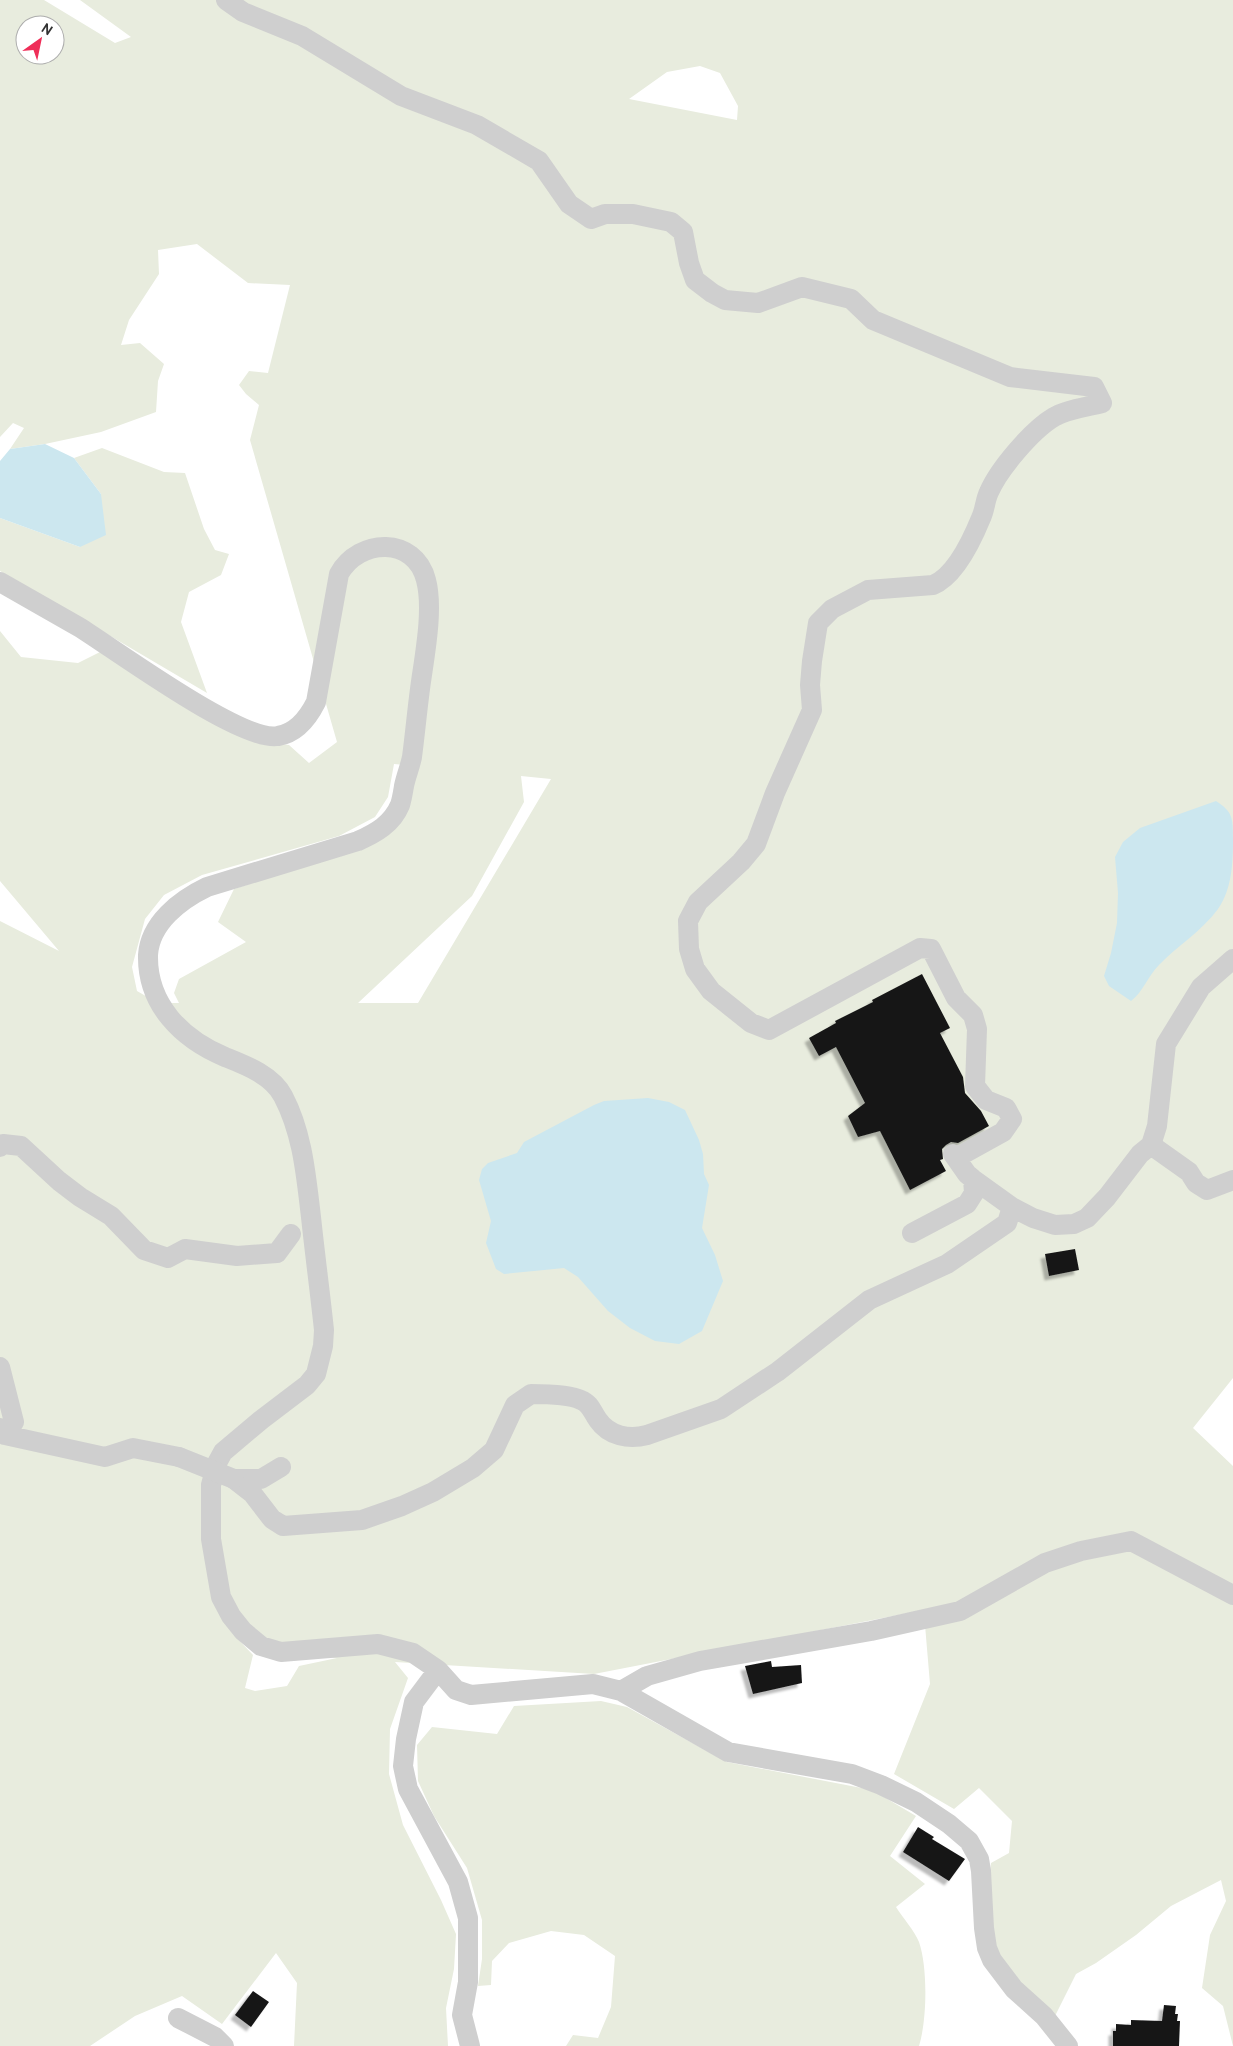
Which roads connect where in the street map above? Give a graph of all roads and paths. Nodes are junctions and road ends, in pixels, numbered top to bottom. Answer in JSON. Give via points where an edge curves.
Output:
{"nodes":[{"id":1,"x":226,"y":0,"type":"edge"},
{"id":2,"x":0,"y":582,"type":"edge"},
{"id":3,"x":1233,"y":958,"type":"edge"},
{"id":4,"x":1151,"y":1144,"type":"junction"},
{"id":5,"x":0,"y":1147,"type":"edge"},
{"id":6,"x":973,"y":1179,"type":"junction"},
{"id":7,"x":1233,"y":1180,"type":"edge"},
{"id":8,"x":1012,"y":1207,"type":"junction"},
{"id":9,"x":912,"y":1233,"type":"dead end"},
{"id":10,"x":291,"y":1234,"type":"dead end"},
{"id":11,"x":0,"y":1367,"type":"edge"},
{"id":12,"x":2,"y":1431,"type":"edge"},
{"id":13,"x":282,"y":1467,"type":"dead end"},
{"id":14,"x":234,"y":1479,"type":"junction"},
{"id":15,"x":1233,"y":1595,"type":"edge"},
{"id":16,"x":438,"y":1670,"type":"junction"},
{"id":17,"x":621,"y":1691,"type":"junction"},
{"id":18,"x":178,"y":2018,"type":"dead end"},
{"id":19,"x":224,"y":2046,"type":"edge"},
{"id":20,"x":470,"y":2046,"type":"edge"},
{"id":21,"x":1068,"y":2046,"type":"edge"}],
"edges":[{"from":1,"to":6,"type":"street","via":[[243,12],[302,36],[401,96],[477,125],[539,160],[569,204],[590,219],[606,214],[633,214],[671,222],[683,232],[695,280],[725,300],[758,303],[802,287],[851,300],[873,320],[1010,377],[1094,387],[1102,403],[1055,416],[1029,436],[1013,455],[989,492],[982,517],[961,556],[942,581],[933,585],[868,590],[832,609],[818,623],[811,669],[812,710],[756,844],[698,902],[688,921],[689,949],[695,969],[711,991],[750,1023],[769,1030],[920,948],[931,948],[956,998],[972,1015],[977,1029],[975,1086],[986,1100],[1006,1108],[1012,1119],[1003,1132],[954,1156]]},
{"from":2,"to":16,"type":"street","via":[[79,627],[236,726],[258,734],[278,736],[298,727],[308,718],[316,702],[339,574],[344,564],[366,549],[395,548],[410,556],[426,578],[428,627],[411,758],[400,805],[390,822],[358,841],[207,887],[188,896],[162,922],[152,938],[148,969],[156,997],[181,1032],[262,1074],[282,1094],[296,1125],[305,1167],[321,1301],[323,1346],[316,1374],[293,1397],[224,1452],[217,1463],[211,1485],[210,1539],[221,1597],[230,1616],[261,1646],[281,1652],[378,1644],[413,1653]]},
{"from":3,"to":4,"type":"street","via":[[1201,987],[1166,1044],[1157,1126]]},
{"from":4,"to":7,"type":"street","via":[[1207,1190]]},
{"from":4,"to":8,"type":"street","via":[[1087,1218],[1074,1224],[1055,1225]]},
{"from":5,"to":10,"type":"street","via":[[2,1144],[22,1146],[58,1181],[111,1216],[144,1250],[168,1258],[185,1249],[237,1256],[277,1253]]},
{"from":6,"to":8,"type":"street"},
{"from":6,"to":9,"type":"street","via":[[974,1192],[967,1204]]},
{"from":8,"to":14,"type":"street","via":[[1006,1223],[947,1264],[870,1300],[777,1372],[721,1409],[647,1435],[635,1438],[611,1432],[598,1420],[590,1405],[580,1399],[531,1394],[515,1405],[494,1450],[473,1468],[433,1492],[362,1520],[282,1526],[272,1519],[252,1493]]},
{"from":11,"to":12,"type":"street","via":[[14,1422]]},
{"from":12,"to":14,"type":"street","bridge":true,"via":[[105,1457],[133,1448],[179,1457]]},
{"from":13,"to":14,"type":"street","via":[[261,1479]]},
{"from":15,"to":17,"type":"street","via":[[1131,1541],[1081,1551],[1044,1563],[960,1611],[871,1631],[700,1661],[647,1676]]},
{"from":16,"to":17,"type":"street","via":[[456,1690],[471,1695],[593,1684]]},
{"from":16,"to":20,"type":"street","via":[[414,1702],[403,1766],[408,1789],[458,1882],[468,1918],[468,1982],[462,2015]]},
{"from":17,"to":21,"type":"street","via":[[728,1752],[852,1774],[916,1802],[949,1824],[969,1841],[979,1859],[984,1928],[992,1960],[1014,1989],[1044,2016]]},
{"from":18,"to":19,"type":"street","via":[[215,2037]]}]}
